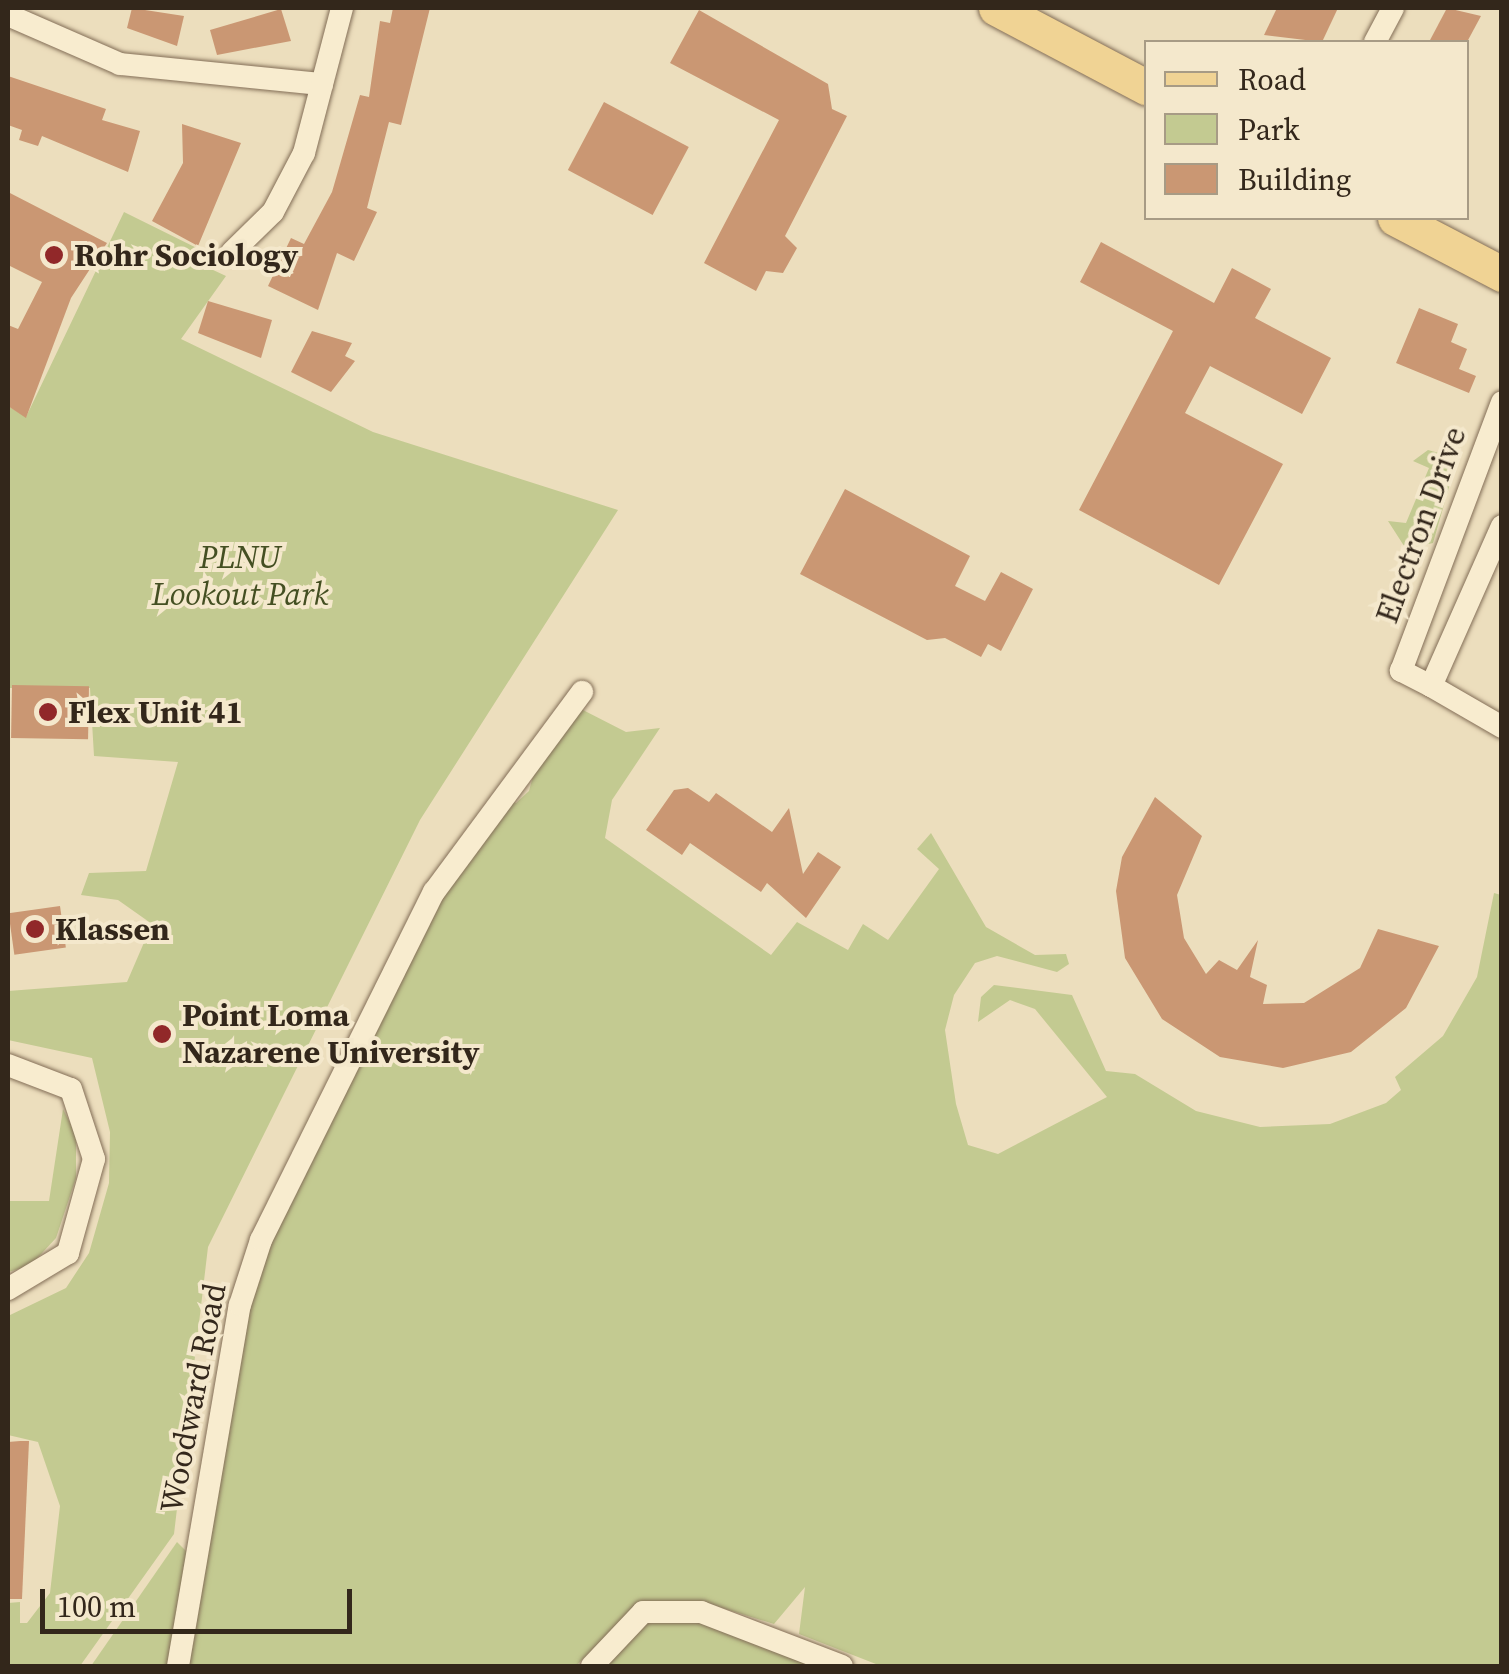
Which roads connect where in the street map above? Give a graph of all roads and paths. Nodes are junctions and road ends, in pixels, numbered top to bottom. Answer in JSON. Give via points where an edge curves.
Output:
{"nodes":[{"id":1,"x":342,"y":8,"type":"edge"},
{"id":2,"x":1393,"y":8,"type":"edge"},
{"id":3,"x":1006,"y":10,"type":"edge"},
{"id":4,"x":8,"y":14,"type":"edge"},
{"id":5,"x":1376,"y":40,"type":"edge"},
{"id":6,"x":322,"y":84,"type":"junction"},
{"id":7,"x":1144,"y":86,"type":"edge"},
{"id":8,"x":1399,"y":220,"type":"edge"},
{"id":9,"x":232,"y":252,"type":"dead end"},
{"id":10,"x":1502,"y":274,"type":"edge"},
{"id":11,"x":1502,"y":402,"type":"edge"},
{"id":12,"x":1501,"y":529,"type":"edge"},
{"id":13,"x":1431,"y":686,"type":"junction"},
{"id":14,"x":582,"y":692,"type":"dead end"},
{"id":15,"x":1502,"y":726,"type":"edge"},
{"id":16,"x":8,"y":1064,"type":"edge"},
{"id":17,"x":8,"y":1289,"type":"edge"},
{"id":18,"x":178,"y":1666,"type":"edge"},
{"id":19,"x":592,"y":1666,"type":"edge"},
{"id":20,"x":842,"y":1666,"type":"edge"}],
"edges":[{"from":1,"to":6,"type":"street"},
{"from":2,"to":5,"type":"street"},
{"from":3,"to":7,"type":"main road"},
{"from":4,"to":6,"type":"street","via":[[120,64]]},
{"from":6,"to":9,"type":"street","via":[[304,153],[273,212]]},
{"from":8,"to":10,"type":"main road"},
{"from":11,"to":13,"type":"street","name":"Electron Drive","via":[[1400,670]]},
{"from":12,"to":13,"type":"street"},
{"from":13,"to":15,"type":"street"},
{"from":14,"to":18,"type":"street","name":"Woodward Road","via":[[434,892],[261,1240],[240,1305]]},
{"from":16,"to":17,"type":"street","via":[[71,1089],[94,1159],[68,1253],[42,1276]]},
{"from":19,"to":20,"type":"street","via":[[642,1612],[701,1612]]}]}
